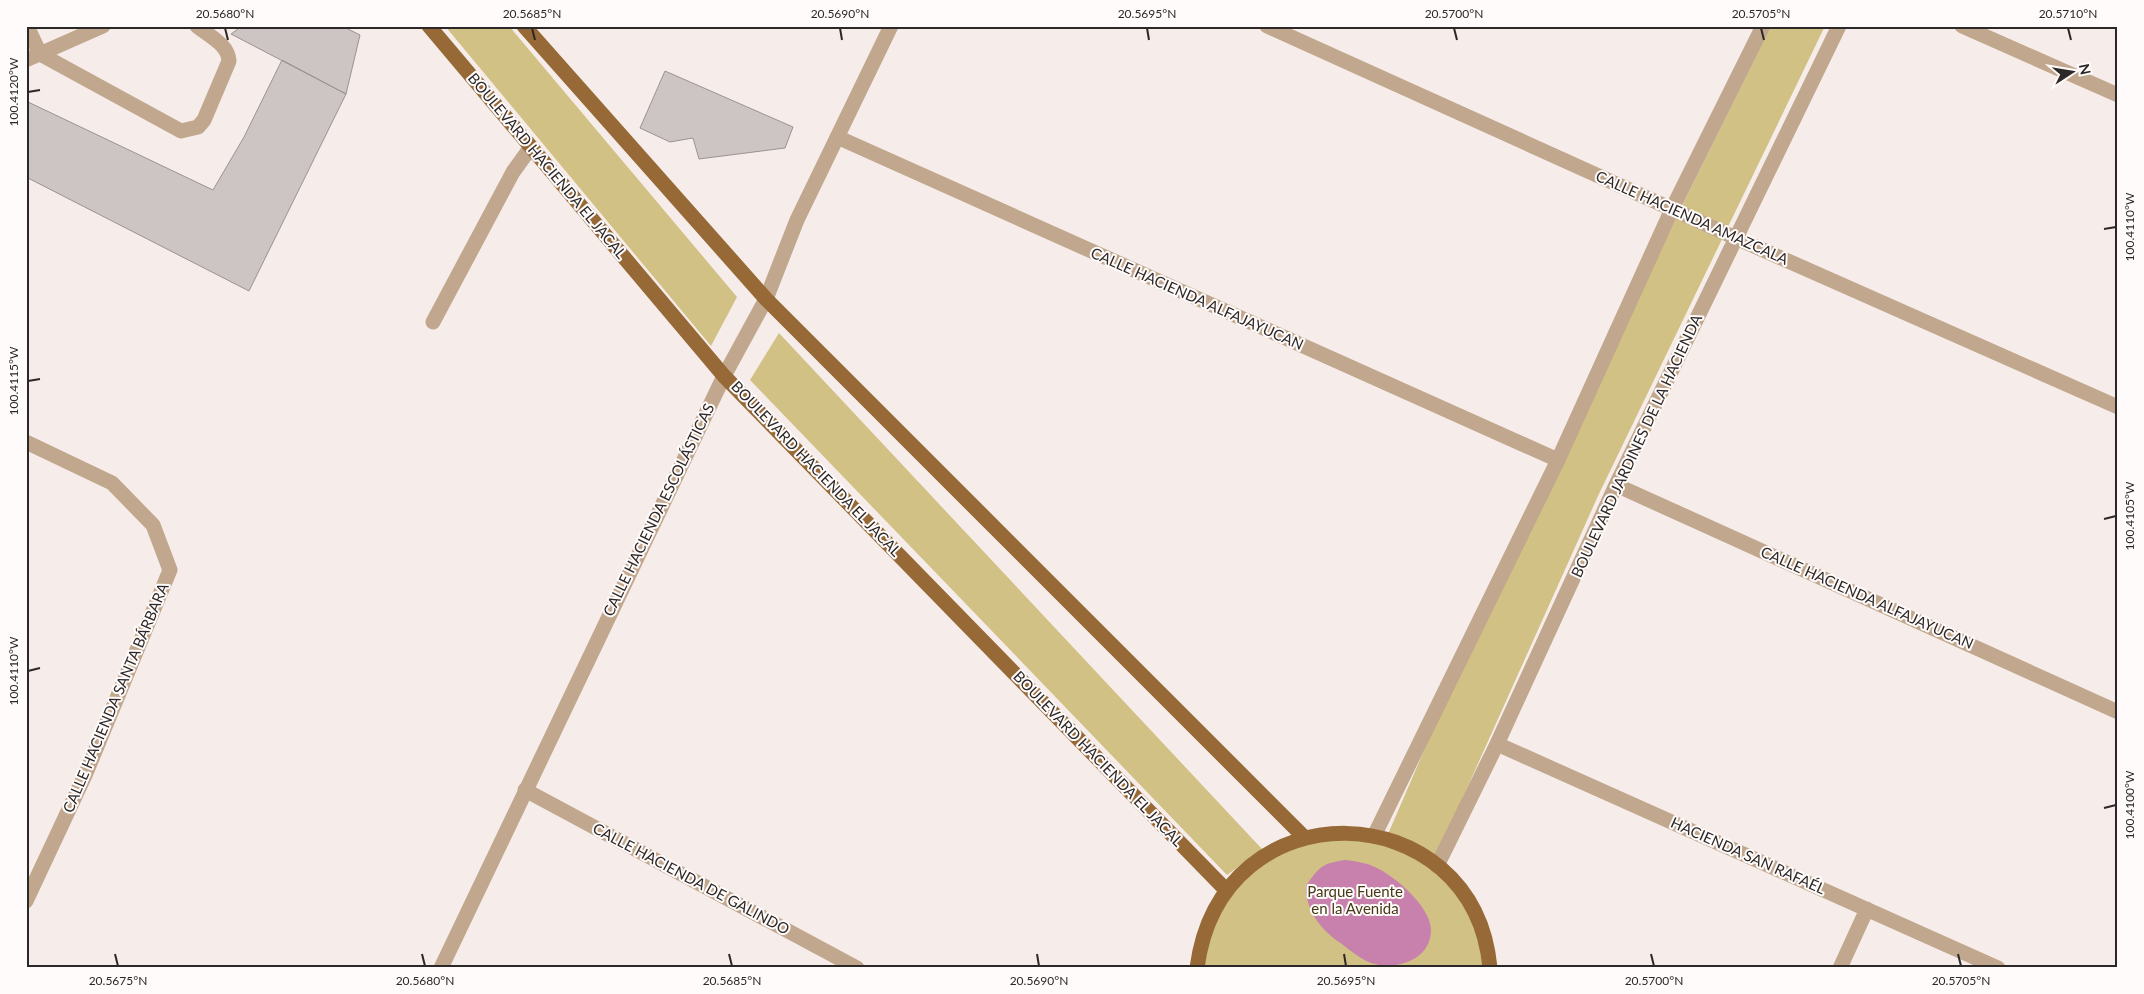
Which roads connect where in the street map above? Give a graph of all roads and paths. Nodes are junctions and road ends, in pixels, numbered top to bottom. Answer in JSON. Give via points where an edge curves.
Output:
{"nodes":[{"id":1,"x":27,"y":26,"type":"edge"},
{"id":2,"x":103,"y":26,"type":"edge"},
{"id":3,"x":197,"y":26,"type":"edge"},
{"id":4,"x":429,"y":26,"type":"edge"},
{"id":5,"x":524,"y":26,"type":"edge"},
{"id":6,"x":891,"y":26,"type":"edge"},
{"id":7,"x":1267,"y":26,"type":"edge"},
{"id":8,"x":1763,"y":26,"type":"edge"},
{"id":9,"x":1839,"y":26,"type":"edge"},
{"id":10,"x":1962,"y":26,"type":"edge"},
{"id":11,"x":33,"y":57,"type":"edge"},
{"id":12,"x":2118,"y":95,"type":"edge"},
{"id":13,"x":837,"y":137,"type":"junction"},
{"id":14,"x":531,"y":147,"type":"junction"},
{"id":15,"x":1672,"y":209,"type":"junction"},
{"id":16,"x":1736,"y":238,"type":"junction"},
{"id":17,"x":766,"y":299,"type":"junction"},
{"id":18,"x":433,"y":322,"type":"dead end"},
{"id":19,"x":724,"y":376,"type":"junction"},
{"id":20,"x":2118,"y":407,"type":"edge"},
{"id":21,"x":26,"y":442,"type":"edge"},
{"id":22,"x":1558,"y":460,"type":"junction"},
{"id":23,"x":1616,"y":485,"type":"junction"},
{"id":24,"x":2118,"y":712,"type":"edge"},
{"id":25,"x":1498,"y":744,"type":"junction"},
{"id":26,"x":525,"y":790,"type":"junction"},
{"id":27,"x":1374,"y":836,"type":"junction"},
{"id":28,"x":1305,"y":838,"type":"junction"},
{"id":29,"x":1437,"y":866,"type":"junction"},
{"id":30,"x":1226,"y":890,"type":"junction"},
{"id":31,"x":26,"y":901,"type":"edge"},
{"id":32,"x":1867,"y":909,"type":"junction"},
{"id":33,"x":441,"y":968,"type":"edge"},
{"id":34,"x":857,"y":968,"type":"edge"},
{"id":35,"x":1197,"y":968,"type":"edge"},
{"id":36,"x":1490,"y":968,"type":"edge"},
{"id":37,"x":1840,"y":968,"type":"edge"},
{"id":38,"x":1998,"y":968,"type":"edge"}],
"edges":[{"from":1,"to":11,"type":"street"},
{"from":2,"to":11,"type":"street"},
{"from":3,"to":11,"type":"street","via":[[223,46],[229,61],[204,120],[189,131],[174,129]]},
{"from":4,"to":14,"type":"main road","name":"BOULEVARD HACIENDA EL JACAL"},
{"from":5,"to":17,"type":"main road"},
{"from":6,"to":13,"type":"street","name":"CALLE HACIENDA ESCOLÁSTICAS"},
{"from":7,"to":15,"type":"street","name":"CALLE HACIENDA AMAZCALA"},
{"from":8,"to":15,"type":"street"},
{"from":9,"to":16,"type":"street","name":"BOULEVARD JARDINES DE LA HACIENDA"},
{"from":10,"to":12,"type":"street"},
{"from":13,"to":17,"type":"street","name":"CALLE HACIENDA ESCOLÁSTICAS","via":[[797,220]]},
{"from":13,"to":22,"type":"street","name":"CALLE HACIENDA ALFAJAYUCAN"},
{"from":14,"to":18,"type":"street","via":[[513,172]]},
{"from":14,"to":19,"type":"main road","name":"BOULEVARD HACIENDA EL JACAL"},
{"from":15,"to":16,"type":"street","name":"CALLE HACIENDA AMAZCALA"},
{"from":15,"to":22,"type":"street"},
{"from":16,"to":20,"type":"street","name":"CALLE HACIENDA AMAZCALA"},
{"from":16,"to":23,"type":"street","name":"BOULEVARD JARDINES DE LA HACIENDA"},
{"from":17,"to":19,"type":"street","name":"CALLE HACIENDA ESCOLÁSTICAS"},
{"from":17,"to":28,"type":"main road"},
{"from":19,"to":26,"type":"street","name":"CALLE HACIENDA ESCOLÁSTICAS"},
{"from":19,"to":30,"type":"main road","name":"BOULEVARD HACIENDA EL JACAL"},
{"from":21,"to":31,"type":"street","name":"CALLE HACIENDA SANTA BÁRBARA","via":[[112,483],[153,525],[170,570],[86,773]]},
{"from":22,"to":27,"type":"street"},
{"from":23,"to":24,"type":"street","name":"CALLE HACIENDA ALFAJAYUCAN"},
{"from":23,"to":25,"type":"street","name":"BOULEVARD JARDINES DE LA HACIENDA"},
{"from":25,"to":29,"type":"street","name":"BOULEVARD JARDINES DE LA HACIENDA"},
{"from":25,"to":32,"type":"street","name":"HACIENDA SAN RAFAÉL"},
{"from":26,"to":33,"type":"street","name":"CALLE HACIENDA ESCOLÁSTICAS"},
{"from":26,"to":34,"type":"street","name":"CALLE HACIENDA DE GALINDO"},
{"from":27,"to":28,"type":"main road","via":[[1330,833]]},
{"from":27,"to":29,"type":"main road","via":[[1407,847]]},
{"from":28,"to":30,"type":"main road","via":[[1261,858]]},
{"from":29,"to":36,"type":"main road","via":[[1475,914]]},
{"from":30,"to":35,"type":"main road","via":[[1206,928]]},
{"from":32,"to":37,"type":"street"},
{"from":32,"to":38,"type":"street","name":"HACIENDA SAN RAFAÉL"}]}
